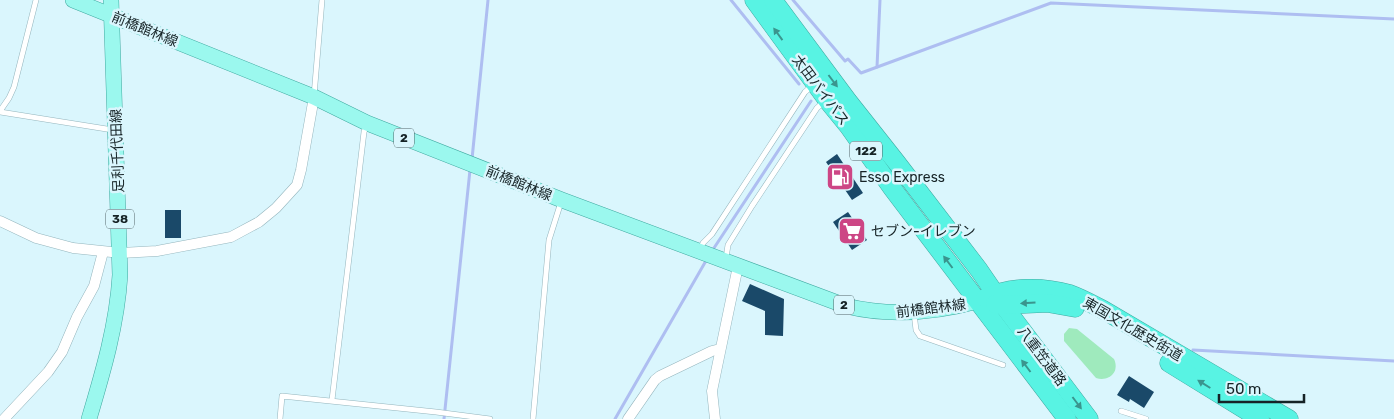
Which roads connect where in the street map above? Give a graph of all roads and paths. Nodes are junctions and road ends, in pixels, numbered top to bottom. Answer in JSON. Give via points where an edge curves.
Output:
{"nodes":[{"id":1,"x":36,"y":0,"type":"edge"},
{"id":2,"x":73,"y":0,"type":"edge"},
{"id":3,"x":322,"y":0,"type":"edge"},
{"id":4,"x":754,"y":0,"type":"edge"},
{"id":5,"x":773,"y":0,"type":"edge"},
{"id":6,"x":111,"y":8,"type":"edge"},
{"id":7,"x":815,"y":84,"type":"junction"},
{"id":8,"x":314,"y":96,"type":"junction"},
{"id":9,"x":827,"y":100,"type":"junction"},
{"id":10,"x":0,"y":112,"type":"edge"},
{"id":11,"x":367,"y":123,"type":"junction"},
{"id":12,"x":116,"y":131,"type":"junction"},
{"id":13,"x":562,"y":200,"type":"junction"},
{"id":14,"x":0,"y":221,"type":"edge"},
{"id":15,"x":103,"y":252,"type":"junction"},
{"id":16,"x":700,"y":252,"type":"junction"},
{"id":17,"x":121,"y":253,"type":"junction"},
{"id":18,"x":727,"y":262,"type":"junction"},
{"id":19,"x":999,"y":299,"type":"junction"},
{"id":20,"x":978,"y":301,"type":"junction"},
{"id":21,"x":914,"y":313,"type":"junction"},
{"id":22,"x":720,"y":349,"type":"junction"},
{"id":23,"x":1003,"y":365,"type":"dead end"},
{"id":24,"x":332,"y":400,"type":"junction"},
{"id":25,"x":1121,"y":411,"type":"dead end"},
{"id":26,"x":1254,"y":418,"type":"edge"},
{"id":27,"x":4,"y":419,"type":"edge"},
{"id":28,"x":89,"y":419,"type":"edge"},
{"id":29,"x":280,"y":419,"type":"edge"},
{"id":30,"x":490,"y":419,"type":"edge"},
{"id":31,"x":533,"y":419,"type":"edge"},
{"id":32,"x":628,"y":419,"type":"edge"},
{"id":33,"x":715,"y":419,"type":"edge"},
{"id":34,"x":1066,"y":419,"type":"edge"},
{"id":35,"x":1089,"y":419,"type":"edge"},
{"id":36,"x":1146,"y":419,"type":"edge"},
{"id":37,"x":1289,"y":419,"type":"edge"}],
"edges":[{"from":1,"to":10,"type":"lane","via":[[14,87]]},
{"from":2,"to":6,"type":"main road","name":"前橋館林線","number":"2"},
{"from":3,"to":8,"type":"lane"},
{"from":7,"to":4,"type":"highway","name":"太田バイパス","number":"122","one_way":true},
{"from":5,"to":19,"type":"highway","name":"太田バイパス","number":"122","one_way":true},
{"from":6,"to":8,"type":"main road","name":"前橋館林線","number":"2"},
{"from":6,"to":12,"type":"main road","name":"足利千代田線","number":"38"},
{"from":7,"to":9,"type":"highway","name":"太田バイパス","number":"122"},
{"from":7,"to":16,"type":"lane","via":[[805,92]]},
{"from":8,"to":11,"type":"main road","name":"前橋館林線","number":"2"},
{"from":8,"to":17,"type":"street","via":[[297,185],[259,222],[231,237],[157,251]]},
{"from":9,"to":18,"type":"lane","via":[[817,108],[752,206],[728,245]]},
{"from":20,"to":9,"type":"highway","name":"太田バイパス","number":"122","one_way":true},
{"from":10,"to":12,"type":"lane"},
{"from":11,"to":13,"type":"main road","name":"前橋館林線","number":"2"},
{"from":11,"to":24,"type":"lane"},
{"from":12,"to":17,"type":"main road","name":"足利千代田線","number":"38"},
{"from":13,"to":16,"type":"main road","name":"前橋館林線","number":"2"},
{"from":13,"to":31,"type":"lane","via":[[549,240]]},
{"from":14,"to":15,"type":"street","via":[[36,238]]},
{"from":15,"to":17,"type":"street"},
{"from":15,"to":27,"type":"street","via":[[94,286],[62,352],[48,372]]},
{"from":16,"to":18,"type":"main road","name":"前橋館林線","number":"2"},
{"from":17,"to":28,"type":"main road","name":"足利千代田線","number":"38","via":[[114,330]]},
{"from":18,"to":21,"type":"main road","name":"前橋館林線","number":"2","via":[[846,306],[884,313]]},
{"from":18,"to":22,"type":"street"},
{"from":19,"to":20,"type":"highway","name":"東国文化歴史街道"},
{"from":26,"to":19,"type":"highway","name":"東国文化歴史街道","one_way":true,"via":[[1116,329],[1076,308]]},
{"from":19,"to":35,"type":"highway","name":"八重笠道路","number":"122","one_way":true},
{"from":19,"to":37,"type":"highway","name":"東国文化歴史街道","via":[[1015,290],[1034,289],[1077,297]]},
{"from":20,"to":21,"type":"main road","name":"前橋館林線","number":"2"},
{"from":34,"to":20,"type":"highway","name":"八重笠道路","number":"122","one_way":true},
{"from":21,"to":23,"type":"lane","via":[[920,336]]},
{"from":22,"to":32,"type":"street","via":[[655,380]]},
{"from":22,"to":33,"type":"street","via":[[712,391]]},
{"from":24,"to":29,"type":"lane","via":[[282,396]]},
{"from":24,"to":30,"type":"lane"},
{"from":25,"to":36,"type":"lane"}]}
